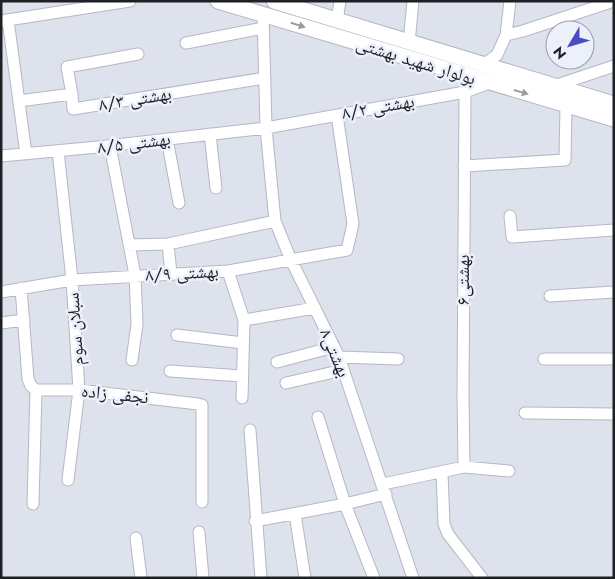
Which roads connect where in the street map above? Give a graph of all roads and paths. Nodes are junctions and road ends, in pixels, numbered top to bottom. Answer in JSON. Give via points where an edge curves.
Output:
{"nodes":[{"id":1,"x":130,"y":1,"type":"edge"},
{"id":2,"x":218,"y":1,"type":"edge"},
{"id":3,"x":274,"y":1,"type":"edge"},
{"id":4,"x":340,"y":1,"type":"edge"},
{"id":5,"x":414,"y":1,"type":"edge"},
{"id":6,"x":510,"y":1,"type":"edge"},
{"id":7,"x":614,"y":1,"type":"edge"},
{"id":8,"x":5,"y":20,"type":"edge"},
{"id":9,"x":263,"y":21,"type":"junction"},
{"id":10,"x":337,"y":21,"type":"junction"},
{"id":11,"x":506,"y":35,"type":"junction"},
{"id":12,"x":186,"y":43,"type":"dead end"},
{"id":13,"x":409,"y":43,"type":"junction"},
{"id":14,"x":138,"y":54,"type":"dead end"},
{"id":15,"x":484,"y":65,"type":"junction"},
{"id":16,"x":614,"y":66,"type":"edge"},
{"id":17,"x":265,"y":78,"type":"junction"},
{"id":18,"x":489,"y":83,"type":"junction"},
{"id":19,"x":554,"y":86,"type":"junction"},
{"id":20,"x":465,"y":92,"type":"junction"},
{"id":21,"x":72,"y":94,"type":"junction"},
{"id":22,"x":19,"y":101,"type":"junction"},
{"id":23,"x":614,"y":104,"type":"edge"},
{"id":24,"x":566,"y":105,"type":"junction"},
{"id":25,"x":336,"y":115,"type":"junction"},
{"id":26,"x":614,"y":119,"type":"edge"},
{"id":27,"x":266,"y":128,"type":"junction"},
{"id":28,"x":210,"y":134,"type":"junction"},
{"id":29,"x":167,"y":139,"type":"junction"},
{"id":30,"x":110,"y":146,"type":"junction"},
{"id":31,"x":58,"y":151,"type":"junction"},
{"id":32,"x":26,"y":154,"type":"junction"},
{"id":33,"x":1,"y":156,"type":"edge"},
{"id":34,"x":464,"y":166,"type":"junction"},
{"id":35,"x":216,"y":188,"type":"dead end"},
{"id":36,"x":179,"y":204,"type":"dead end"},
{"id":37,"x":510,"y":216,"type":"dead end"},
{"id":38,"x":275,"y":221,"type":"junction"},
{"id":39,"x":614,"y":230,"type":"edge"},
{"id":40,"x":168,"y":244,"type":"junction"},
{"id":41,"x":129,"y":245,"type":"junction"},
{"id":42,"x":291,"y":260,"type":"junction"},
{"id":43,"x":228,"y":271,"type":"junction"},
{"id":44,"x":171,"y":274,"type":"junction"},
{"id":45,"x":135,"y":276,"type":"junction"},
{"id":46,"x":72,"y":280,"type":"junction"},
{"id":47,"x":21,"y":288,"type":"junction"},
{"id":48,"x":1,"y":292,"type":"edge"},
{"id":49,"x":614,"y":292,"type":"edge"},
{"id":50,"x":550,"y":296,"type":"dead end"},
{"id":51,"x":315,"y":308,"type":"junction"},
{"id":52,"x":24,"y":320,"type":"junction"},
{"id":53,"x":244,"y":320,"type":"junction"},
{"id":54,"x":1,"y":323,"type":"edge"},
{"id":55,"x":177,"y":335,"type":"dead end"},
{"id":56,"x":243,"y":343,"type":"junction"},
{"id":57,"x":336,"y":352,"type":"junction"},
{"id":58,"x":398,"y":359,"type":"dead end"},
{"id":59,"x":544,"y":359,"type":"dead end"},
{"id":60,"x":614,"y":359,"type":"edge"},
{"id":61,"x":132,"y":360,"type":"dead end"},
{"id":62,"x":277,"y":362,"type":"dead end"},
{"id":63,"x":343,"y":370,"type":"junction"},
{"id":64,"x":170,"y":371,"type":"dead end"},
{"id":65,"x":242,"y":376,"type":"junction"},
{"id":66,"x":286,"y":383,"type":"dead end"},
{"id":67,"x":36,"y":390,"type":"junction"},
{"id":68,"x":79,"y":390,"type":"junction"},
{"id":69,"x":242,"y":398,"type":"dead end"},
{"id":70,"x":525,"y":413,"type":"dead end"},
{"id":71,"x":614,"y":414,"type":"edge"},
{"id":72,"x":318,"y":417,"type":"dead end"},
{"id":73,"x":250,"y":430,"type":"dead end"},
{"id":74,"x":464,"y":467,"type":"junction"},
{"id":75,"x":509,"y":471,"type":"dead end"},
{"id":76,"x":442,"y":472,"type":"junction"},
{"id":77,"x":68,"y":480,"type":"dead end"},
{"id":78,"x":384,"y":489,"type":"junction"},
{"id":79,"x":202,"y":502,"type":"dead end"},
{"id":80,"x":33,"y":504,"type":"dead end"},
{"id":81,"x":345,"y":504,"type":"junction"},
{"id":82,"x":295,"y":514,"type":"junction"},
{"id":83,"x":255,"y":521,"type":"junction"},
{"id":84,"x":199,"y":532,"type":"dead end"},
{"id":85,"x":136,"y":538,"type":"dead end"},
{"id":86,"x":141,"y":578,"type":"edge"},
{"id":87,"x":203,"y":578,"type":"edge"},
{"id":88,"x":261,"y":578,"type":"edge"},
{"id":89,"x":305,"y":578,"type":"edge"},
{"id":90,"x":374,"y":578,"type":"edge"},
{"id":91,"x":414,"y":578,"type":"edge"},
{"id":92,"x":482,"y":578,"type":"edge"}],
"edges":[{"from":1,"to":8,"type":"street"},
{"from":2,"to":9,"type":"main road","name":"بولوار شهید بهشتی"},
{"from":3,"to":10,"type":"main road","name":"بولوار شهید بهشتی"},
{"from":4,"to":10,"type":"street"},
{"from":5,"to":13,"type":"street"},
{"from":6,"to":11,"type":"street"},
{"from":7,"to":11,"type":"street"},
{"from":8,"to":22,"type":"street"},
{"from":9,"to":12,"type":"street"},
{"from":9,"to":17,"type":"street","name":"بهشتی۸"},
{"from":9,"to":18,"type":"main road","name":"بولوار شهید بهشتی","one_way":true},
{"from":10,"to":13,"type":"main road","name":"بولوار شهید بهشتی"},
{"from":11,"to":15,"type":"street","via":[[496,55]]},
{"from":13,"to":15,"type":"main road","name":"بولوار شهید بهشتی"},
{"from":14,"to":21,"type":"street","via":[[67,67]]},
{"from":15,"to":19,"type":"main road","name":"بولوار شهید بهشتی"},
{"from":16,"to":19,"type":"street"},
{"from":17,"to":21,"type":"street","name":"بهشتی ۸/۳","via":[[73,109]]},
{"from":17,"to":27,"type":"street","name":"بهشتی۸"},
{"from":18,"to":20,"type":"street","name":"بهشتی ۸/۲"},
{"from":18,"to":24,"type":"main road","name":"بولوار شهید بهشتی","one_way":true},
{"from":19,"to":23,"type":"main road","name":"بولوار شهید بهشتی"},
{"from":20,"to":25,"type":"street","name":"بهشتی ۸/۲"},
{"from":20,"to":34,"type":"street","name":"بهشتی۶"},
{"from":21,"to":22,"type":"street","name":"بهشتی ۸/۳"},
{"from":22,"to":32,"type":"street"},
{"from":24,"to":26,"type":"main road","name":"بولوار شهید بهشتی"},
{"from":24,"to":34,"type":"street","via":[[565,160]]},
{"from":25,"to":27,"type":"street","name":"بهشتی ۸/۲"},
{"from":25,"to":42,"type":"street","name":"بهشتی ۸/۹","via":[[353,224],[347,250]]},
{"from":27,"to":28,"type":"street","name":"بهشتی ۸/۵"},
{"from":27,"to":38,"type":"street","name":"بهشتی۸"},
{"from":28,"to":29,"type":"street","name":"بهشتی ۸/۵"},
{"from":28,"to":35,"type":"street"},
{"from":29,"to":30,"type":"street","name":"بهشتی ۸/۵"},
{"from":29,"to":36,"type":"street"},
{"from":30,"to":31,"type":"street","name":"بهشتی ۸/۵"},
{"from":30,"to":41,"type":"street"},
{"from":31,"to":32,"type":"street","name":"بهشتی ۸/۵"},
{"from":31,"to":46,"type":"street"},
{"from":32,"to":33,"type":"street","name":"بهشتی ۸/۵"},
{"from":34,"to":74,"type":"street","name":"بهشتی۶"},
{"from":37,"to":39,"type":"street","via":[[512,237]]},
{"from":38,"to":40,"type":"street"},
{"from":38,"to":42,"type":"street","name":"بهشتی۸"},
{"from":40,"to":41,"type":"street"},
{"from":40,"to":44,"type":"street"},
{"from":41,"to":45,"type":"street"},
{"from":42,"to":43,"type":"street","name":"بهشتی ۸/۹"},
{"from":42,"to":51,"type":"street","name":"بهشتی۸"},
{"from":43,"to":44,"type":"street","name":"بهشتی ۸/۹"},
{"from":43,"to":53,"type":"street"},
{"from":44,"to":45,"type":"street","name":"بهشتی ۸/۹"},
{"from":45,"to":46,"type":"street","name":"بهشتی ۸/۹"},
{"from":45,"to":61,"type":"street","via":[[137,324]]},
{"from":46,"to":47,"type":"street","name":"سبلان سوم"},
{"from":46,"to":68,"type":"street","name":"سبلان سوم"},
{"from":47,"to":48,"type":"street","name":"سبلان سوم"},
{"from":47,"to":52,"type":"street"},
{"from":49,"to":50,"type":"street"},
{"from":51,"to":53,"type":"street"},
{"from":51,"to":57,"type":"street","name":"بهشتی۸"},
{"from":52,"to":54,"type":"street"},
{"from":52,"to":67,"type":"street","via":[[28,379]]},
{"from":53,"to":56,"type":"street"},
{"from":55,"to":56,"type":"street"},
{"from":56,"to":65,"type":"street"},
{"from":57,"to":58,"type":"street"},
{"from":57,"to":62,"type":"street"},
{"from":57,"to":63,"type":"street","name":"بهشتی۸"},
{"from":59,"to":60,"type":"street"},
{"from":63,"to":66,"type":"street"},
{"from":63,"to":78,"type":"street","name":"بهشتی۸"},
{"from":64,"to":65,"type":"street"},
{"from":65,"to":69,"type":"street"},
{"from":67,"to":68,"type":"street","name":"نجفی زاده"},
{"from":67,"to":80,"type":"street"},
{"from":68,"to":77,"type":"street","name":"سبلان سوم"},
{"from":68,"to":79,"type":"street","name":"نجفی زاده","via":[[202,405]]},
{"from":70,"to":71,"type":"street"},
{"from":72,"to":81,"type":"street"},
{"from":73,"to":83,"type":"street"},
{"from":74,"to":75,"type":"street"},
{"from":74,"to":76,"type":"street"},
{"from":76,"to":78,"type":"street"},
{"from":76,"to":92,"type":"street","via":[[444,524]]},
{"from":78,"to":81,"type":"street"},
{"from":78,"to":91,"type":"street","name":"بهشتی۸"},
{"from":81,"to":82,"type":"street"},
{"from":81,"to":90,"type":"street"},
{"from":82,"to":83,"type":"street"},
{"from":82,"to":89,"type":"street"},
{"from":83,"to":88,"type":"street"},
{"from":84,"to":87,"type":"street"},
{"from":85,"to":86,"type":"street"}]}
